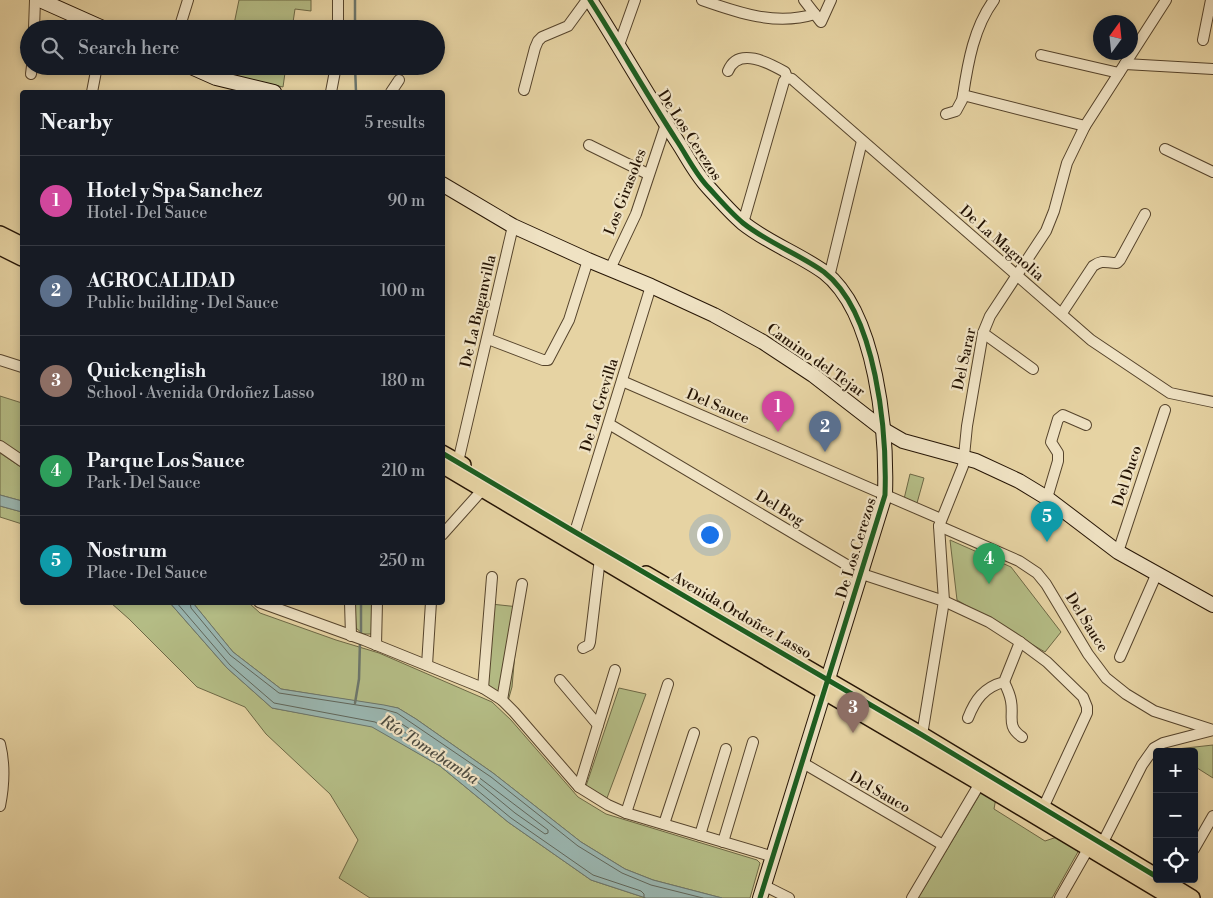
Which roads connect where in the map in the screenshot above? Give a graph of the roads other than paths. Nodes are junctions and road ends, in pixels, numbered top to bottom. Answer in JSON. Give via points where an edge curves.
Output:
{"nodes":[{"id":1,"x":35,"y":0,"type":"edge"},
{"id":2,"x":40,"y":0,"type":"edge"},
{"id":3,"x":188,"y":0,"type":"edge"},
{"id":4,"x":338,"y":0,"type":"edge"},
{"id":5,"x":588,"y":0,"type":"edge"},
{"id":6,"x":635,"y":0,"type":"edge"},
{"id":7,"x":702,"y":0,"type":"edge"},
{"id":8,"x":804,"y":0,"type":"edge"},
{"id":9,"x":831,"y":0,"type":"edge"},
{"id":10,"x":994,"y":0,"type":"edge"},
{"id":11,"x":1166,"y":0,"type":"edge"},
{"id":12,"x":1211,"y":0,"type":"edge"},
{"id":13,"x":818,"y":18,"type":"junction"},
{"id":14,"x":34,"y":20,"type":"edge"},
{"id":15,"x":85,"y":20,"type":"edge"},
{"id":16,"x":182,"y":20,"type":"edge"},
{"id":17,"x":338,"y":20,"type":"edge"},
{"id":18,"x":1203,"y":40,"type":"dead end"},
{"id":19,"x":619,"y":45,"type":"junction"},
{"id":20,"x":1041,"y":55,"type":"dead end"},
{"id":21,"x":1125,"y":64,"type":"junction"},
{"id":22,"x":1213,"y":69,"type":"edge"},
{"id":23,"x":728,"y":71,"type":"dead end"},
{"id":24,"x":1119,"y":73,"type":"junction"},
{"id":25,"x":95,"y":75,"type":"edge"},
{"id":26,"x":209,"y":75,"type":"edge"},
{"id":27,"x":334,"y":75,"type":"edge"},
{"id":28,"x":787,"y":78,"type":"junction"},
{"id":29,"x":399,"y":80,"type":"dead end"},
{"id":30,"x":241,"y":88,"type":"edge"},
{"id":31,"x":92,"y":90,"type":"edge"},
{"id":32,"x":258,"y":90,"type":"edge"},
{"id":33,"x":331,"y":90,"type":"edge"},
{"id":34,"x":392,"y":90,"type":"edge"},
{"id":35,"x":524,"y":90,"type":"dead end"},
{"id":36,"x":963,"y":95,"type":"junction"},
{"id":37,"x":946,"y":114,"type":"dead end"},
{"id":38,"x":666,"y":124,"type":"junction"},
{"id":39,"x":1085,"y":126,"type":"junction"},
{"id":40,"x":862,"y":141,"type":"junction"},
{"id":41,"x":589,"y":145,"type":"dead end"},
{"id":42,"x":1166,"y":150,"type":"dead end"},
{"id":43,"x":1213,"y":172,"type":"edge"},
{"id":44,"x":648,"y":174,"type":"junction"},
{"id":45,"x":445,"y":186,"type":"edge"},
{"id":46,"x":1145,"y":214,"type":"dead end"},
{"id":47,"x":744,"y":223,"type":"junction"},
{"id":48,"x":513,"y":226,"type":"junction"},
{"id":49,"x":0,"y":234,"type":"edge"},
{"id":50,"x":20,"y":244,"type":"edge"},
{"id":51,"x":0,"y":248,"type":"edge"},
{"id":52,"x":20,"y":257,"type":"edge"},
{"id":53,"x":588,"y":260,"type":"junction"},
{"id":54,"x":610,"y":269,"type":"junction"},
{"id":55,"x":1016,"y":275,"type":"junction"},
{"id":56,"x":829,"y":277,"type":"junction"},
{"id":57,"x":651,"y":286,"type":"junction"},
{"id":58,"x":1062,"y":314,"type":"junction"},
{"id":59,"x":983,"y":333,"type":"junction"},
{"id":60,"x":488,"y":339,"type":"junction"},
{"id":61,"x":0,"y":359,"type":"edge"},
{"id":62,"x":20,"y":366,"type":"edge"},
{"id":63,"x":1033,"y":369,"type":"dead end"},
{"id":64,"x":622,"y":381,"type":"junction"},
{"id":65,"x":1213,"y":402,"type":"edge"},
{"id":66,"x":1165,"y":410,"type":"dead end"},
{"id":67,"x":609,"y":424,"type":"junction"},
{"id":68,"x":1086,"y":425,"type":"dead end"},
{"id":69,"x":884,"y":430,"type":"junction"},
{"id":70,"x":0,"y":446,"type":"edge"},
{"id":71,"x":964,"y":457,"type":"junction"},
{"id":72,"x":20,"y":460,"type":"edge"},
{"id":73,"x":450,"y":463,"type":"edge"},
{"id":74,"x":484,"y":488,"type":"junction"},
{"id":75,"x":885,"y":495,"type":"junction"},
{"id":76,"x":1047,"y":498,"type":"junction"},
{"id":77,"x":940,"y":522,"type":"junction"},
{"id":78,"x":445,"y":532,"type":"edge"},
{"id":79,"x":575,"y":532,"type":"junction"},
{"id":80,"x":1118,"y":552,"type":"junction"},
{"id":81,"x":600,"y":558,"type":"junction"},
{"id":82,"x":1157,"y":573,"type":"junction"},
{"id":83,"x":862,"y":574,"type":"junction"},
{"id":84,"x":492,"y":577,"type":"dead end"},
{"id":85,"x":522,"y":584,"type":"dead end"},
{"id":86,"x":944,"y":601,"type":"junction"},
{"id":87,"x":266,"y":605,"type":"edge"},
{"id":88,"x":351,"y":605,"type":"edge"},
{"id":89,"x":377,"y":605,"type":"edge"},
{"id":90,"x":431,"y":605,"type":"edge"},
{"id":91,"x":1213,"y":605,"type":"edge"},
{"id":92,"x":357,"y":638,"type":"junction"},
{"id":93,"x":1020,"y":642,"type":"junction"},
{"id":94,"x":376,"y":645,"type":"junction"},
{"id":95,"x":583,"y":648,"type":"dead end"},
{"id":96,"x":1120,"y":657,"type":"dead end"},
{"id":97,"x":428,"y":665,"type":"junction"},
{"id":98,"x":615,"y":670,"type":"dead end"},
{"id":99,"x":560,"y":680,"type":"dead end"},
{"id":100,"x":1004,"y":682,"type":"junction"},
{"id":101,"x":668,"y":684,"type":"dead end"},
{"id":102,"x":827,"y":686,"type":"junction"},
{"id":103,"x":483,"y":688,"type":"junction"},
{"id":104,"x":502,"y":700,"type":"junction"},
{"id":105,"x":968,"y":718,"type":"dead end"},
{"id":106,"x":598,"y":725,"type":"junction"},
{"id":107,"x":1213,"y":730,"type":"edge"},
{"id":108,"x":694,"y":733,"type":"dead end"},
{"id":109,"x":922,"y":735,"type":"junction"},
{"id":110,"x":1022,"y":737,"type":"dead end"},
{"id":111,"x":753,"y":742,"type":"dead end"},
{"id":112,"x":0,"y":744,"type":"edge"},
{"id":113,"x":726,"y":749,"type":"dead end"},
{"id":114,"x":803,"y":764,"type":"junction"},
{"id":115,"x":980,"y":783,"type":"junction"},
{"id":116,"x":579,"y":787,"type":"junction"},
{"id":117,"x":0,"y":806,"type":"edge"},
{"id":118,"x":1043,"y":808,"type":"junction"},
{"id":119,"x":626,"y":814,"type":"junction"},
{"id":120,"x":1213,"y":816,"type":"edge"},
{"id":121,"x":664,"y":824,"type":"junction"},
{"id":122,"x":700,"y":835,"type":"junction"},
{"id":123,"x":723,"y":842,"type":"junction"},
{"id":124,"x":1198,"y":842,"type":"edge"},
{"id":125,"x":944,"y":845,"type":"junction"},
{"id":126,"x":1095,"y":846,"type":"junction"},
{"id":127,"x":774,"y":857,"type":"junction"},
{"id":128,"x":1153,"y":875,"type":"edge"},
{"id":129,"x":1171,"y":886,"type":"edge"},
{"id":130,"x":761,"y":893,"type":"edge"},
{"id":131,"x":789,"y":898,"type":"edge"},
{"id":132,"x":912,"y":898,"type":"edge"},
{"id":133,"x":1060,"y":898,"type":"edge"},
{"id":134,"x":1192,"y":898,"type":"edge"}],
"edges":[{"from":1,"to":14,"type":"street"},
{"from":2,"to":15,"type":"street"},
{"from":3,"to":16,"type":"street"},
{"from":4,"to":17,"type":"street"},
{"from":5,"to":19,"type":"street","name":"De Los Cerezos"},
{"from":5,"to":35,"type":"street","via":[[568,26],[542,36],[538,41]]},
{"from":6,"to":19,"type":"street"},
{"from":7,"to":13,"type":"street","via":[[766,18]]},
{"from":8,"to":13,"type":"street"},
{"from":9,"to":13,"type":"street"},
{"from":10,"to":36,"type":"street","via":[[976,34]]},
{"from":11,"to":21,"type":"street","name":"Del Sarar"},
{"from":12,"to":18,"type":"street"},
{"from":19,"to":38,"type":"street","name":"De Los Cerezos"},
{"from":20,"to":24,"type":"street"},
{"from":21,"to":22,"type":"street"},
{"from":21,"to":24,"type":"street","name":"Del Sarar"},
{"from":23,"to":28,"type":"street","name":"De La Magnolia","via":[[734,61],[746,57],[773,65],[785,72]]},
{"from":24,"to":39,"type":"street","name":"Del Sarar"},
{"from":25,"to":31,"type":"street"},
{"from":26,"to":30,"type":"street"},
{"from":27,"to":33,"type":"street"},
{"from":28,"to":40,"type":"street","name":"De La Magnolia"},
{"from":28,"to":47,"type":"street"},
{"from":29,"to":34,"type":"street"},
{"from":30,"to":32,"type":"street"},
{"from":36,"to":37,"type":"street","via":[[956,111]]},
{"from":36,"to":39,"type":"street"},
{"from":38,"to":44,"type":"street","name":"Los Girasoles"},
{"from":38,"to":47,"type":"street","name":"De Los Cerezos","via":[[707,186]]},
{"from":39,"to":55,"type":"street","name":"Del Sarar","via":[[1066,163],[1051,221]]},
{"from":40,"to":55,"type":"street","name":"De La Magnolia"},
{"from":40,"to":56,"type":"street"},
{"from":41,"to":44,"type":"street"},
{"from":42,"to":43,"type":"street"},
{"from":44,"to":54,"type":"street","name":"Los Girasoles","via":[[636,214]]},
{"from":45,"to":48,"type":"street","name":"Camino del Tejar"},
{"from":46,"to":58,"type":"street","via":[[1120,260],[1117,263],[1099,262],[1093,266]]},
{"from":47,"to":56,"type":"street","name":"De Los Cerezos"},
{"from":48,"to":53,"type":"street","name":"Camino del Tejar"},
{"from":48,"to":60,"type":"street","name":"De La Buganvilla"},
{"from":49,"to":50,"type":"main road"},
{"from":51,"to":52,"type":"main road"},
{"from":53,"to":54,"type":"street","name":"Camino del Tejar"},
{"from":53,"to":60,"type":"street","via":[[569,320],[548,360]]},
{"from":54,"to":57,"type":"street","name":"Camino del Tejar"},
{"from":55,"to":58,"type":"street","name":"De La Magnolia"},
{"from":55,"to":59,"type":"street","name":"Del Sarar"},
{"from":56,"to":69,"type":"street","name":"De Los Cerezos","via":[[849,301],[864,333]]},
{"from":57,"to":64,"type":"street","name":"De La Grevilla"},
{"from":57,"to":69,"type":"street","name":"Camino del Tejar","via":[[764,342]]},
{"from":58,"to":65,"type":"street","name":"De La Magnolia","via":[[1091,340],[1170,393]]},
{"from":59,"to":63,"type":"street"},
{"from":59,"to":71,"type":"street","name":"Del Sarar","via":[[966,426]]},
{"from":60,"to":73,"type":"street","name":"De La Buganvilla"},
{"from":61,"to":62,"type":"street"},
{"from":64,"to":67,"type":"street","name":"De La Grevilla"},
{"from":64,"to":75,"type":"street","name":"Del Sauce"},
{"from":66,"to":80,"type":"street","name":"Del Duco"},
{"from":67,"to":79,"type":"street","name":"De La Grevilla"},
{"from":67,"to":83,"type":"street","name":"Del Bog"},
{"from":68,"to":76,"type":"street","via":[[1063,415],[1058,419],[1051,442],[1058,461]]},
{"from":69,"to":71,"type":"street","name":"Camino del Tejar","via":[[903,441]]},
{"from":69,"to":75,"type":"street","name":"De Los Cerezos"},
{"from":70,"to":72,"type":"street"},
{"from":71,"to":76,"type":"street","name":"Camino del Tejar","via":[[1012,477]]},
{"from":71,"to":77,"type":"street","name":"Del Sarar","via":[[960,477]]},
{"from":73,"to":74,"type":"main road","name":"Avenida Ordoñez Lasso"},
{"from":73,"to":79,"type":"main road","name":"Avenida Ordoñez Lasso"},
{"from":74,"to":78,"type":"street"},
{"from":74,"to":81,"type":"main road","name":"Avenida Ordoñez Lasso"},
{"from":75,"to":77,"type":"street","name":"Del Sauce"},
{"from":75,"to":83,"type":"street","name":"De Los Cerezos"},
{"from":76,"to":80,"type":"street","name":"Camino del Tejar"},
{"from":77,"to":86,"type":"street","name":"Del Sarar"},
{"from":77,"to":107,"type":"street","name":"Del Sauce","via":[[1020,561],[1037,573],[1088,654],[1106,678],[1126,694],[1154,711]]},
{"from":79,"to":102,"type":"main road","name":"Avenida Ordoñez Lasso"},
{"from":80,"to":82,"type":"street","name":"Camino del Tejar"},
{"from":81,"to":95,"type":"street","via":[[590,642]]},
{"from":81,"to":102,"type":"main road","name":"Avenida Ordoñez Lasso"},
{"from":82,"to":91,"type":"street","name":"Camino del Tejar"},
{"from":82,"to":96,"type":"street"},
{"from":83,"to":86,"type":"street","name":"Del Bog"},
{"from":83,"to":102,"type":"street","name":"De Los Cerezos"},
{"from":84,"to":103,"type":"street"},
{"from":85,"to":104,"type":"street"},
{"from":86,"to":93,"type":"street","name":"Del Bog","via":[[989,622]]},
{"from":86,"to":109,"type":"street","name":"Del Sarar"},
{"from":87,"to":92,"type":"street"},
{"from":88,"to":92,"type":"street"},
{"from":89,"to":94,"type":"street"},
{"from":90,"to":97,"type":"street"},
{"from":92,"to":94,"type":"street"},
{"from":93,"to":100,"type":"street"},
{"from":93,"to":118,"type":"street","name":"Del Bog","via":[[1047,662],[1083,697],[1087,707]]},
{"from":94,"to":97,"type":"street"},
{"from":97,"to":103,"type":"street"},
{"from":98,"to":106,"type":"street"},
{"from":99,"to":106,"type":"street"},
{"from":100,"to":105,"type":"street","via":[[985,690]]},
{"from":100,"to":110,"type":"street","via":[[1011,702],[1012,725]]},
{"from":101,"to":119,"type":"street"},
{"from":102,"to":109,"type":"main road","name":"Avenida Ordoñez Lasso"},
{"from":102,"to":114,"type":"street","name":"De Los Cerezos"},
{"from":102,"to":115,"type":"main road","name":"Avenida Ordoñez Lasso"},
{"from":103,"to":104,"type":"street"},
{"from":104,"to":116,"type":"street"},
{"from":106,"to":116,"type":"street"},
{"from":107,"to":126,"type":"street","via":[[1154,748]]},
{"from":108,"to":121,"type":"street"},
{"from":109,"to":118,"type":"main road","name":"Avenida Ordoñez Lasso"},
{"from":111,"to":123,"type":"street"},
{"from":112,"to":117,"type":"street","via":[[4,787]]},
{"from":113,"to":122,"type":"street"},
{"from":114,"to":125,"type":"street","name":"Del Sauco"},
{"from":114,"to":127,"type":"street","name":"De Los Cerezos"},
{"from":115,"to":125,"type":"street"},
{"from":115,"to":126,"type":"main road","name":"Avenida Ordoñez Lasso"},
{"from":116,"to":119,"type":"street"},
{"from":118,"to":126,"type":"main road","name":"Avenida Ordoñez Lasso"},
{"from":119,"to":121,"type":"street"},
{"from":120,"to":124,"type":"street"},
{"from":121,"to":122,"type":"street"},
{"from":122,"to":123,"type":"street"},
{"from":123,"to":127,"type":"street"},
{"from":125,"to":132,"type":"street"},
{"from":126,"to":128,"type":"main road","name":"Avenida Ordoñez Lasso"},
{"from":126,"to":129,"type":"main road","name":"Avenida Ordoñez Lasso"},
{"from":126,"to":133,"type":"street"},
{"from":127,"to":130,"type":"street","name":"De Los Cerezos"},
{"from":129,"to":134,"type":"main road","name":"Avenida Ordoñez Lasso"},
{"from":130,"to":131,"type":"street"}]}
